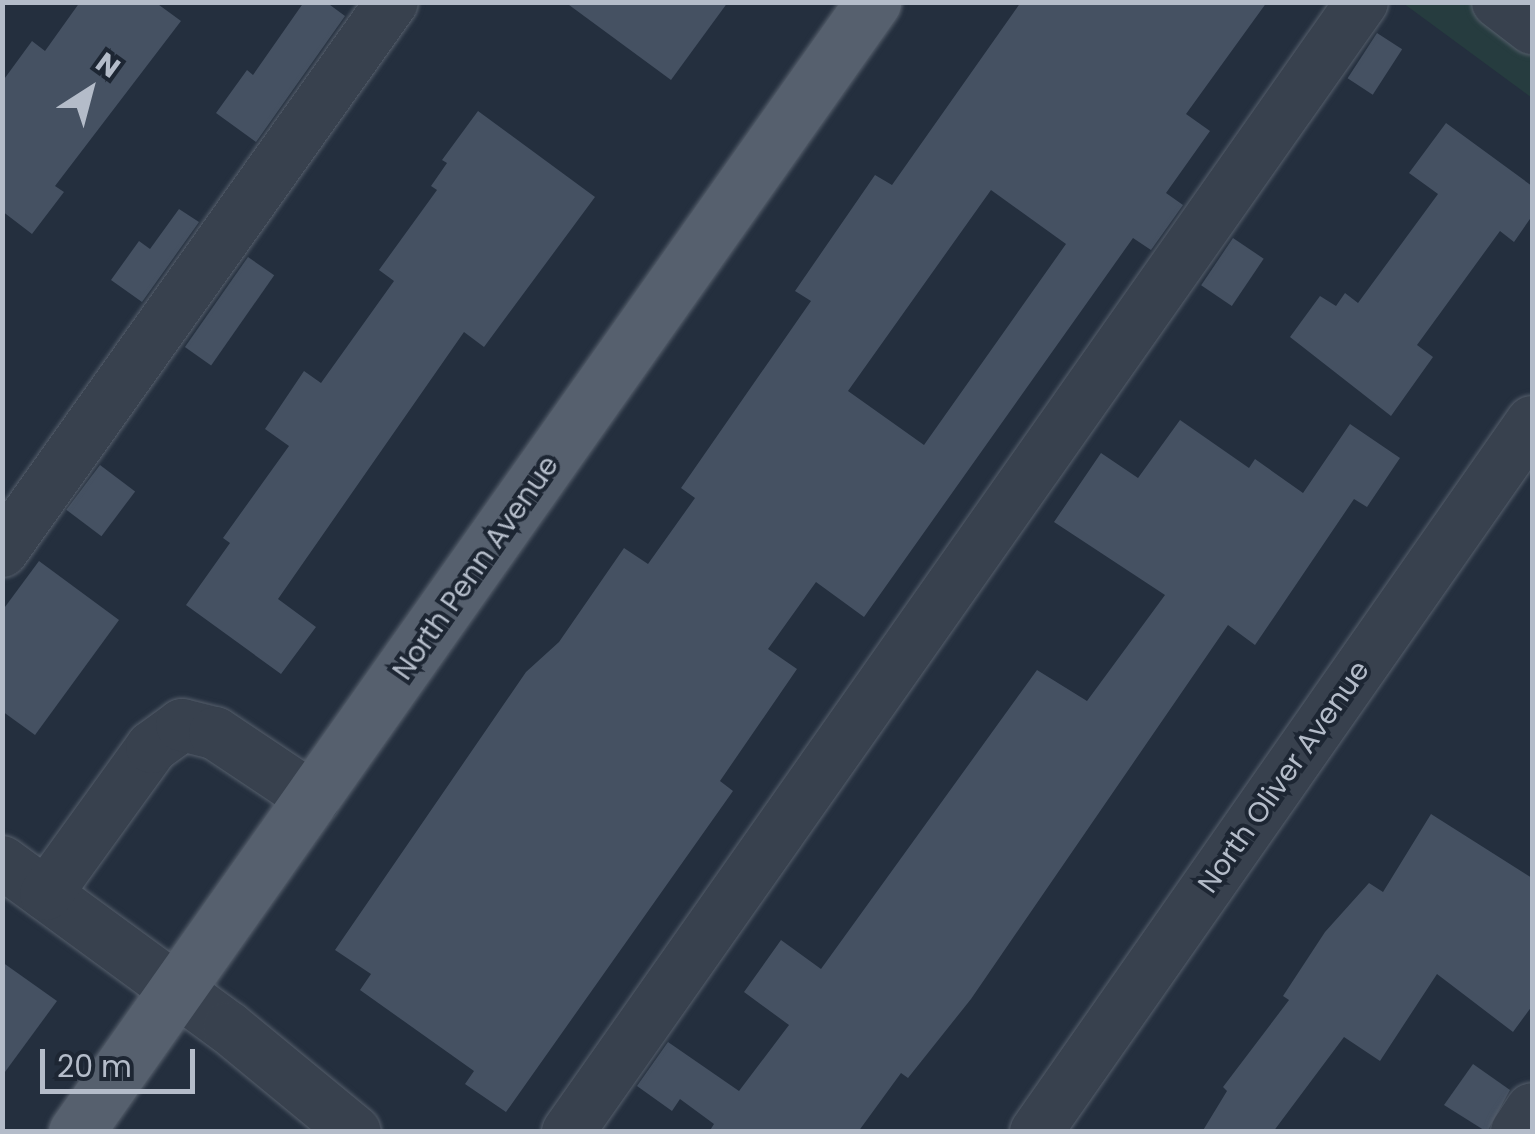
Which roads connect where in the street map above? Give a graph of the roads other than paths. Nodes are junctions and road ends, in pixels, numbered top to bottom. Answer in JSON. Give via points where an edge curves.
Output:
{"nodes":[{"id":1,"x":392,"y":2,"type":"edge"},
{"id":2,"x":872,"y":2,"type":"edge"},
{"id":3,"x":1362,"y":2,"type":"edge"},
{"id":4,"x":1498,"y":2,"type":"edge"},
{"id":5,"x":1532,"y":28,"type":"edge"},
{"id":6,"x":1532,"y":422,"type":"edge"},
{"id":7,"x":2,"y":551,"type":"edge"},
{"id":8,"x":314,"y":798,"type":"junction"},
{"id":9,"x":2,"y":862,"type":"edge"},
{"id":10,"x":46,"y":894,"type":"junction"},
{"id":11,"x":179,"y":990,"type":"junction"},
{"id":12,"x":1532,"y":1109,"type":"edge"},
{"id":13,"x":76,"y":1132,"type":"edge"},
{"id":14,"x":355,"y":1132,"type":"edge"},
{"id":15,"x":568,"y":1132,"type":"edge"},
{"id":16,"x":1036,"y":1132,"type":"edge"},
{"id":17,"x":1516,"y":1132,"type":"edge"}],
"edges":[{"from":1,"to":7,"type":"street"},
{"from":2,"to":8,"type":"main road","name":"North Penn Avenue"},
{"from":3,"to":15,"type":"street"},
{"from":4,"to":5,"type":"street"},
{"from":6,"to":16,"type":"street","name":"North Oliver Avenue"},
{"from":8,"to":10,"type":"street","via":[[215,733],[182,725],[152,747]]},
{"from":8,"to":11,"type":"main road","name":"North Penn Avenue"},
{"from":9,"to":10,"type":"street"},
{"from":10,"to":11,"type":"street"},
{"from":11,"to":13,"type":"main road","name":"North Penn Avenue"},
{"from":11,"to":14,"type":"street"},
{"from":12,"to":17,"type":"street"}]}
